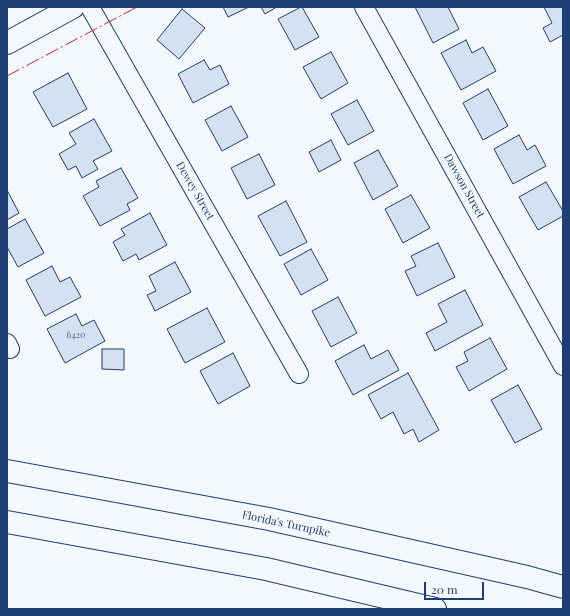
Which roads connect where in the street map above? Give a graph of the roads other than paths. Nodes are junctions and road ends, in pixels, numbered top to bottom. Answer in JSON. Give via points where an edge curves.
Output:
{"nodes":[{"id":1,"x":73,"y":7,"type":"edge"},
{"id":2,"x":90,"y":7,"type":"edge"},
{"id":3,"x":364,"y":7,"type":"edge"},
{"id":4,"x":7,"y":43,"type":"edge"},
{"id":5,"x":563,"y":366,"type":"edge"},
{"id":6,"x":299,"y":374,"type":"dead end"},
{"id":7,"x":7,"y":471,"type":"edge"},
{"id":8,"x":7,"y":522,"type":"edge"},
{"id":9,"x":563,"y":587,"type":"edge"},
{"id":10,"x":435,"y":609,"type":"edge"}],
"edges":[{"from":1,"to":4,"type":"main road"},
{"from":2,"to":6,"type":"street","name":"Dewey Street"},
{"from":3,"to":5,"type":"street","name":"Dawson Street"},
{"from":7,"to":9,"type":"main road","name":"Florida's Turnpike","via":[[269,519]]},
{"from":8,"to":10,"type":"main road","via":[[266,569]]}]}
